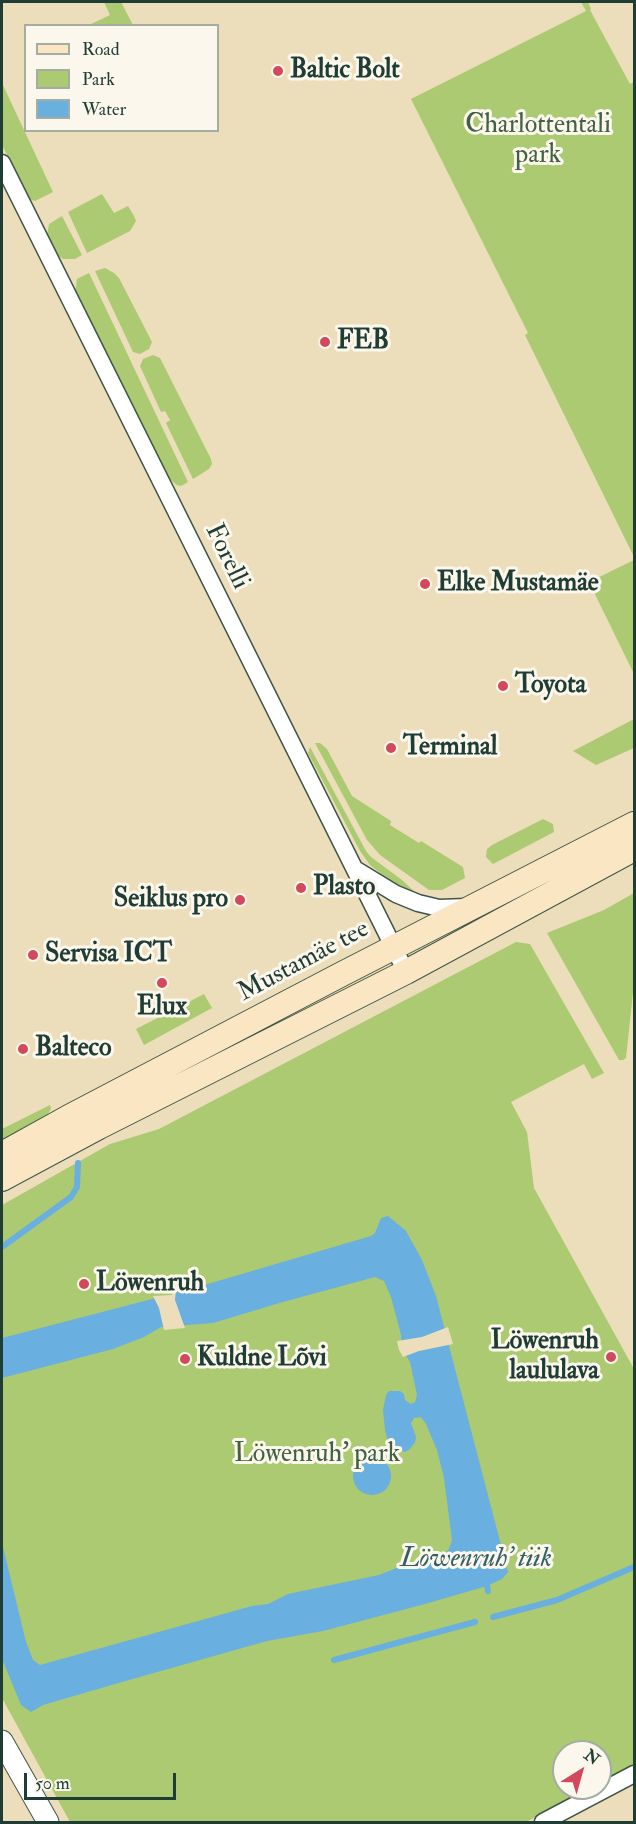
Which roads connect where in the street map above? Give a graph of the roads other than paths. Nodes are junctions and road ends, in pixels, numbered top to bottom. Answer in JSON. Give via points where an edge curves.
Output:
{"nodes":[{"id":1,"x":2,"y":163,"type":"edge"},
{"id":2,"x":634,"y":824,"type":"edge"},
{"id":3,"x":634,"y":849,"type":"edge"},
{"id":4,"x":354,"y":869,"type":"junction"},
{"id":5,"x":474,"y":906,"type":"junction"},
{"id":6,"x":393,"y":947,"type":"junction"},
{"id":7,"x":406,"y":972,"type":"junction"},
{"id":8,"x":2,"y":1154,"type":"edge"},
{"id":9,"x":2,"y":1179,"type":"edge"},
{"id":10,"x":2,"y":1741,"type":"edge"},
{"id":11,"x":634,"y":1774,"type":"edge"},
{"id":12,"x":48,"y":1822,"type":"edge"},
{"id":13,"x":543,"y":1822,"type":"edge"}],
"edges":[{"from":1,"to":4,"type":"street","name":"Forelli"},
{"from":2,"to":5,"type":"main road","name":"Mustamäe tee"},
{"from":3,"to":7,"type":"main road","name":"Mustamäe tee"},
{"from":4,"to":5,"type":"street","via":[[418,903],[439,908]]},
{"from":4,"to":6,"type":"street","name":"Forelli"},
{"from":5,"to":6,"type":"main road","name":"Mustamäe tee"},
{"from":6,"to":7,"type":"street","name":"Forelli"},
{"from":6,"to":8,"type":"main road","name":"Mustamäe tee"},
{"from":7,"to":9,"type":"main road","name":"Mustamäe tee"},
{"from":10,"to":12,"type":"street"},
{"from":11,"to":13,"type":"street"}]}
